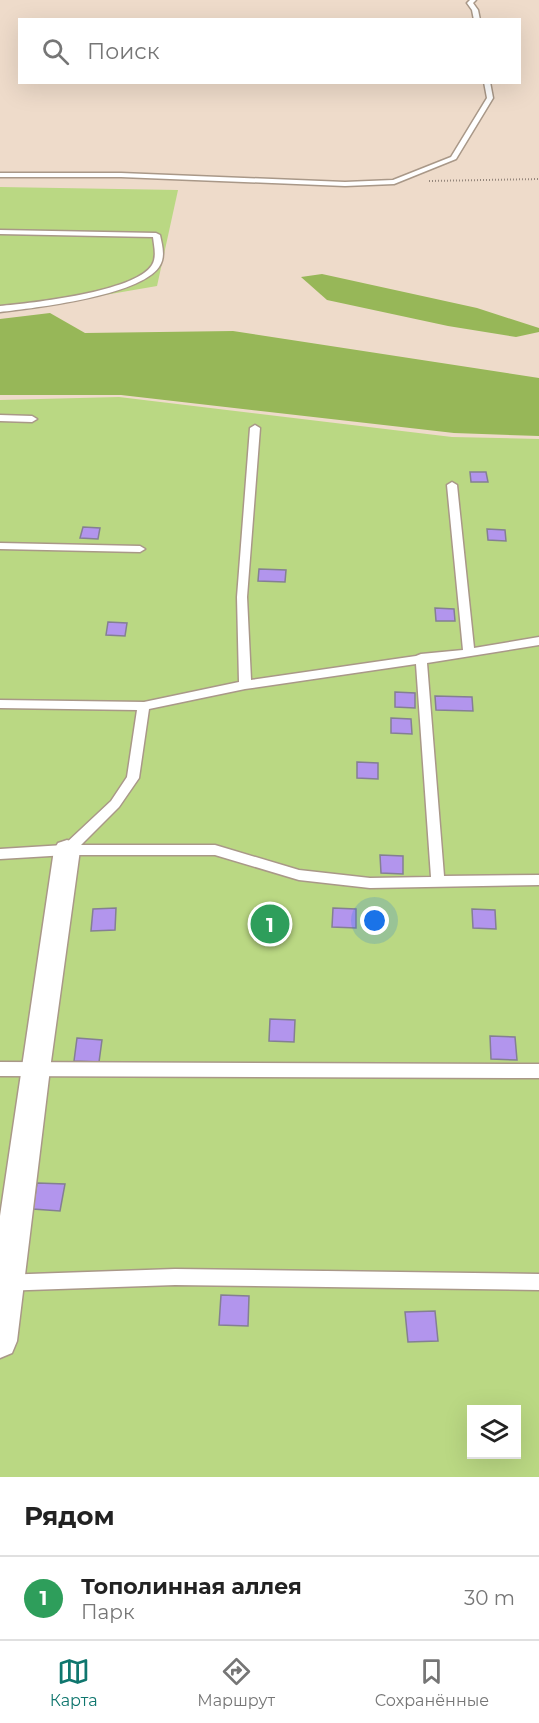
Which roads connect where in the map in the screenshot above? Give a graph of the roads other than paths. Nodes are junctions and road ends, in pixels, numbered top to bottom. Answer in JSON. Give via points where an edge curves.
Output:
{"nodes":[{"id":1,"x":473,"y":0,"type":"edge"},
{"id":2,"x":476,"y":18,"type":"edge"},
{"id":3,"x":487,"y":84,"type":"edge"},
{"id":4,"x":0,"y":175,"type":"edge"},
{"id":5,"x":0,"y":232,"type":"edge"},
{"id":6,"x":0,"y":309,"type":"edge"},
{"id":7,"x":0,"y":418,"type":"edge"},
{"id":8,"x":32,"y":419,"type":"dead end"},
{"id":9,"x":255,"y":429,"type":"dead end"},
{"id":10,"x":452,"y":485,"type":"dead end"},
{"id":11,"x":0,"y":546,"type":"edge"},
{"id":12,"x":140,"y":549,"type":"dead end"},
{"id":13,"x":539,"y":641,"type":"edge"},
{"id":14,"x":469,"y":651,"type":"junction"},
{"id":15,"x":421,"y":658,"type":"junction"},
{"id":16,"x":245,"y":685,"type":"junction"},
{"id":17,"x":0,"y":704,"type":"edge"},
{"id":18,"x":144,"y":706,"type":"junction"},
{"id":19,"x":67,"y":850,"type":"junction"},
{"id":20,"x":0,"y":854,"type":"edge"},
{"id":21,"x":539,"y":880,"type":"edge"},
{"id":22,"x":438,"y":882,"type":"junction"},
{"id":23,"x":0,"y":1069,"type":"edge"},
{"id":24,"x":35,"y":1069,"type":"junction"},
{"id":25,"x":539,"y":1071,"type":"edge"},
{"id":26,"x":539,"y":1282,"type":"edge"},
{"id":27,"x":4,"y":1283,"type":"edge"},
{"id":28,"x":0,"y":1341,"type":"edge"}],
"edges":[{"from":1,"to":2,"type":"lane"},
{"from":3,"to":4,"type":"lane","via":[[490,98],[454,158],[394,182]]},
{"from":5,"to":6,"type":"lane","via":[[156,236],[160,254],[154,269],[134,283],[48,304]]},
{"from":7,"to":8,"type":"lane"},
{"from":9,"to":16,"type":"lane","via":[[242,597]]},
{"from":10,"to":14,"type":"lane"},
{"from":11,"to":12,"type":"lane"},
{"from":13,"to":14,"type":"lane"},
{"from":14,"to":15,"type":"lane"},
{"from":15,"to":16,"type":"lane"},
{"from":15,"to":22,"type":"lane"},
{"from":16,"to":18,"type":"lane"},
{"from":17,"to":18,"type":"lane"},
{"from":18,"to":19,"type":"lane","via":[[133,778],[115,804]]},
{"from":19,"to":20,"type":"lane"},
{"from":19,"to":22,"type":"lane","via":[[215,850],[299,875],[370,883]]},
{"from":19,"to":24,"type":"street"},
{"from":21,"to":22,"type":"lane"},
{"from":23,"to":24,"type":"lane"},
{"from":24,"to":25,"type":"lane"},
{"from":24,"to":27,"type":"street"},
{"from":26,"to":27,"type":"lane","via":[[175,1277]]},
{"from":27,"to":28,"type":"street"}]}
